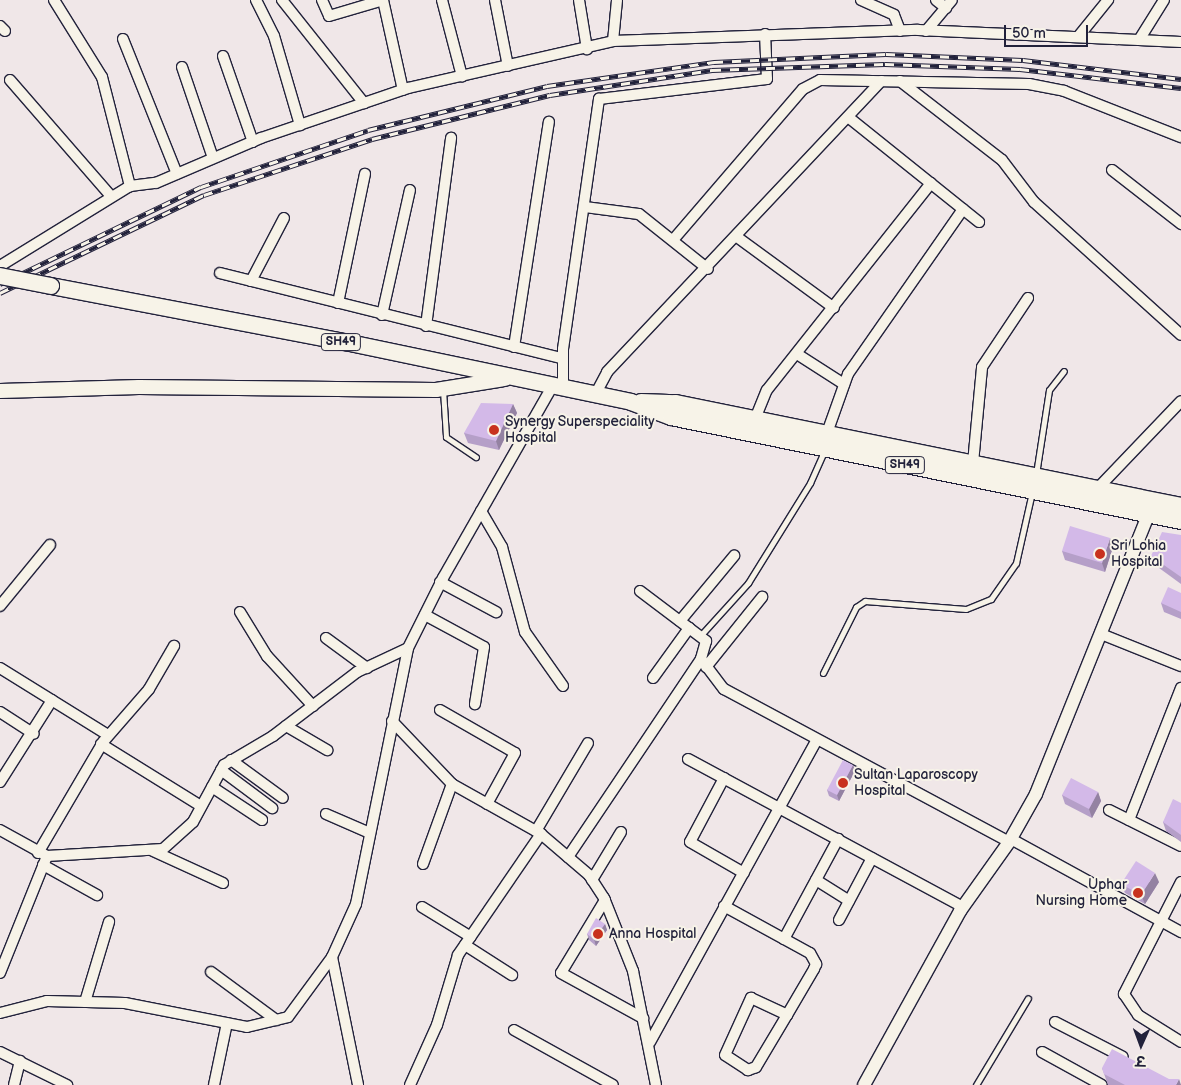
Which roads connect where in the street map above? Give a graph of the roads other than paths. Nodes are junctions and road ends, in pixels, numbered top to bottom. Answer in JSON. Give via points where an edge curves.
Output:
{"nodes":[{"id":1,"x":54,"y":0,"type":"edge"},
{"id":2,"x":256,"y":0,"type":"edge"},
{"id":3,"x":282,"y":0,"type":"edge"},
{"id":4,"x":322,"y":0,"type":"edge"},
{"id":5,"x":383,"y":0,"type":"edge"},
{"id":6,"x":442,"y":0,"type":"edge"},
{"id":7,"x":495,"y":0,"type":"edge"},
{"id":8,"x":579,"y":0,"type":"edge"},
{"id":9,"x":617,"y":0,"type":"edge"},
{"id":10,"x":861,"y":0,"type":"edge"},
{"id":11,"x":936,"y":0,"type":"edge"},
{"id":12,"x":1108,"y":0,"type":"edge"},
{"id":13,"x":1164,"y":0,"type":"edge"},
{"id":14,"x":949,"y":4,"type":"edge"},
{"id":15,"x":900,"y":31,"type":"junction"},
{"id":16,"x":926,"y":31,"type":"junction"},
{"id":17,"x":765,"y":34,"type":"junction"},
{"id":18,"x":1078,"y":38,"type":"junction"},
{"id":19,"x":123,"y":39,"type":"dead end"},
{"id":20,"x":1139,"y":40,"type":"junction"},
{"id":21,"x":614,"y":41,"type":"junction"},
{"id":22,"x":1181,"y":42,"type":"edge"},
{"id":23,"x":587,"y":49,"type":"junction"},
{"id":24,"x":223,"y":56,"type":"dead end"},
{"id":25,"x":508,"y":66,"type":"junction"},
{"id":26,"x":182,"y":67,"type":"dead end"},
{"id":27,"x":462,"y":76,"type":"junction"},
{"id":28,"x":10,"y":80,"type":"dead end"},
{"id":29,"x":881,"y":81,"type":"junction"},
{"id":30,"x":900,"y":81,"type":"junction"},
{"id":31,"x":403,"y":90,"type":"junction"},
{"id":32,"x":364,"y":103,"type":"junction"},
{"id":33,"x":848,"y":117,"type":"junction"},
{"id":34,"x":549,"y":122,"type":"dead end"},
{"id":35,"x":300,"y":125,"type":"junction"},
{"id":36,"x":1181,"y":137,"type":"edge"},
{"id":37,"x":451,"y":138,"type":"dead end"},
{"id":38,"x":252,"y":142,"type":"junction"},
{"id":39,"x":213,"y":158,"type":"junction"},
{"id":40,"x":1112,"y":170,"type":"dead end"},
{"id":41,"x":177,"y":174,"type":"junction"},
{"id":42,"x":365,"y":174,"type":"dead end"},
{"id":43,"x":931,"y":183,"type":"junction"},
{"id":44,"x":133,"y":186,"type":"junction"},
{"id":45,"x":410,"y":190,"type":"dead end"},
{"id":46,"x":111,"y":196,"type":"junction"},
{"id":47,"x":585,"y":207,"type":"junction"},
{"id":48,"x":963,"y":209,"type":"junction"},
{"id":49,"x":284,"y":218,"type":"dead end"},
{"id":50,"x":979,"y":222,"type":"dead end"},
{"id":51,"x":1181,"y":224,"type":"edge"},
{"id":52,"x":737,"y":237,"type":"junction"},
{"id":53,"x":673,"y":240,"type":"junction"},
{"id":54,"x":0,"y":266,"type":"edge"},
{"id":55,"x":708,"y":269,"type":"junction"},
{"id":56,"x":220,"y":273,"type":"dead end"},
{"id":57,"x":0,"y":276,"type":"edge"},
{"id":58,"x":251,"y":281,"type":"junction"},
{"id":59,"x":1028,"y":298,"type":"dead end"},
{"id":60,"x":338,"y":303,"type":"junction"},
{"id":61,"x":834,"y":308,"type":"junction"},
{"id":62,"x":382,"y":314,"type":"junction"},
{"id":63,"x":426,"y":326,"type":"junction"},
{"id":64,"x":1181,"y":336,"type":"edge"},
{"id":65,"x":514,"y":347,"type":"junction"},
{"id":66,"x":797,"y":354,"type":"junction"},
{"id":67,"x":562,"y":358,"type":"junction"},
{"id":68,"x":1064,"y":371,"type":"dead end"},
{"id":69,"x":504,"y":379,"type":"junction"},
{"id":70,"x":844,"y":384,"type":"junction"},
{"id":71,"x":558,"y":388,"type":"junction"},
{"id":72,"x":443,"y":390,"type":"junction"},
{"id":73,"x":0,"y":391,"type":"edge"},
{"id":74,"x":595,"y":395,"type":"junction"},
{"id":75,"x":1181,"y":401,"type":"edge"},
{"id":76,"x":631,"y":402,"type":"junction"},
{"id":77,"x":755,"y":419,"type":"junction"},
{"id":78,"x":826,"y":441,"type":"junction"},
{"id":79,"x":476,"y":457,"type":"dead end"},
{"id":80,"x":973,"y":463,"type":"junction"},
{"id":81,"x":1034,"y":483,"type":"junction"},
{"id":82,"x":1098,"y":488,"type":"junction"},
{"id":83,"x":1181,"y":506,"type":"edge"},
{"id":84,"x":1151,"y":507,"type":"junction"},
{"id":85,"x":481,"y":511,"type":"junction"},
{"id":86,"x":1181,"y":521,"type":"edge"},
{"id":87,"x":50,"y":545,"type":"dead end"},
{"id":88,"x":734,"y":556,"type":"dead end"},
{"id":89,"x":440,"y":582,"type":"junction"},
{"id":90,"x":640,"y":591,"type":"dead end"},
{"id":91,"x":762,"y":596,"type":"dead end"},
{"id":92,"x":1,"y":602,"type":"edge"},
{"id":93,"x":240,"y":612,"type":"dead end"},
{"id":94,"x":496,"y":612,"type":"dead end"},
{"id":95,"x":425,"y":615,"type":"junction"},
{"id":96,"x":680,"y":621,"type":"junction"},
{"id":97,"x":688,"y":628,"type":"junction"},
{"id":98,"x":1101,"y":634,"type":"junction"},
{"id":99,"x":700,"y":636,"type":"junction"},
{"id":100,"x":326,"y":638,"type":"dead end"},
{"id":101,"x":174,"y":646,"type":"dead end"},
{"id":102,"x":408,"y":648,"type":"junction"},
{"id":103,"x":704,"y":663,"type":"junction"},
{"id":104,"x":1181,"y":666,"type":"edge"},
{"id":105,"x":0,"y":668,"type":"edge"},
{"id":106,"x":367,"y":668,"type":"junction"},
{"id":107,"x":823,"y":673,"type":"dead end"},
{"id":108,"x":653,"y":678,"type":"dead end"},
{"id":109,"x":563,"y":686,"type":"dead end"},
{"id":110,"x":1181,"y":688,"type":"edge"},
{"id":111,"x":52,"y":700,"type":"junction"},
{"id":112,"x":475,"y":704,"type":"dead end"},
{"id":113,"x":313,"y":706,"type":"junction"},
{"id":114,"x":440,"y":710,"type":"dead end"},
{"id":115,"x":0,"y":712,"type":"edge"},
{"id":116,"x":392,"y":721,"type":"junction"},
{"id":117,"x":286,"y":726,"type":"junction"},
{"id":118,"x":34,"y":734,"type":"junction"},
{"id":119,"x":108,"y":735,"type":"junction"},
{"id":120,"x":817,"y":740,"type":"junction"},
{"id":121,"x":588,"y":743,"type":"dead end"},
{"id":122,"x":102,"y":744,"type":"junction"},
{"id":123,"x":326,"y":750,"type":"dead end"},
{"id":124,"x":688,"y":759,"type":"dead end"},
{"id":125,"x":231,"y":760,"type":"junction"},
{"id":126,"x":221,"y":770,"type":"junction"},
{"id":127,"x":724,"y":778,"type":"junction"},
{"id":128,"x":0,"y":782,"type":"edge"},
{"id":129,"x":452,"y":784,"type":"junction"},
{"id":130,"x":212,"y":787,"type":"junction"},
{"id":131,"x":283,"y":798,"type":"dead end"},
{"id":132,"x":487,"y":804,"type":"junction"},
{"id":133,"x":202,"y":806,"type":"junction"},
{"id":134,"x":272,"y":808,"type":"dead end"},
{"id":135,"x":781,"y":809,"type":"junction"},
{"id":136,"x":1109,"y":810,"type":"dead end"},
{"id":137,"x":326,"y":814,"type":"dead end"},
{"id":138,"x":262,"y":820,"type":"dead end"},
{"id":139,"x":1129,"y":820,"type":"junction"},
{"id":140,"x":0,"y":830,"type":"edge"},
{"id":141,"x":621,"y":832,"type":"dead end"},
{"id":142,"x":370,"y":833,"type":"junction"},
{"id":143,"x":539,"y":833,"type":"junction"},
{"id":144,"x":838,"y":840,"type":"junction"},
{"id":145,"x":1010,"y":841,"type":"junction"},
{"id":146,"x":1181,"y":846,"type":"edge"},
{"id":147,"x":153,"y":851,"type":"junction"},
{"id":148,"x":568,"y":857,"type":"junction"},
{"id":149,"x":43,"y":858,"type":"junction"},
{"id":150,"x":872,"y":858,"type":"junction"},
{"id":151,"x":423,"y":864,"type":"dead end"},
{"id":152,"x":744,"y":873,"type":"junction"},
{"id":153,"x":592,"y":880,"type":"junction"},
{"id":154,"x":816,"y":880,"type":"junction"},
{"id":155,"x":1181,"y":882,"type":"edge"},
{"id":156,"x":223,"y":883,"type":"dead end"},
{"id":157,"x":97,"y":895,"type":"dead end"},
{"id":158,"x":604,"y":900,"type":"junction"},
{"id":159,"x":849,"y":901,"type":"junction"},
{"id":160,"x":724,"y":906,"type":"junction"},
{"id":161,"x":422,"y":907,"type":"dead end"},
{"id":162,"x":962,"y":907,"type":"junction"},
{"id":163,"x":839,"y":920,"type":"dead end"},
{"id":164,"x":109,"y":922,"type":"dead end"},
{"id":165,"x":1163,"y":922,"type":"junction"},
{"id":166,"x":1181,"y":932,"type":"edge"},
{"id":167,"x":784,"y":939,"type":"junction"},
{"id":168,"x":468,"y":941,"type":"junction"},
{"id":169,"x":332,"y":958,"type":"junction"},
{"id":170,"x":211,"y":972,"type":"dead end"},
{"id":171,"x":0,"y":973,"type":"edge"},
{"id":172,"x":512,"y":975,"type":"dead end"},
{"id":173,"x":1028,"y":998,"type":"dead end"},
{"id":174,"x":85,"y":1002,"type":"junction"},
{"id":175,"x":0,"y":1013,"type":"edge"},
{"id":176,"x":787,"y":1015,"type":"junction"},
{"id":177,"x":643,"y":1018,"type":"junction"},
{"id":178,"x":276,"y":1020,"type":"junction"},
{"id":179,"x":1055,"y":1022,"type":"dead end"},
{"id":180,"x":227,"y":1023,"type":"junction"},
{"id":181,"x":514,"y":1030,"type":"dead end"},
{"id":182,"x":650,"y":1042,"type":"junction"},
{"id":183,"x":1181,"y":1042,"type":"edge"},
{"id":184,"x":0,"y":1052,"type":"edge"},
{"id":185,"x":1042,"y":1052,"type":"dead end"},
{"id":186,"x":20,"y":1062,"type":"junction"},
{"id":187,"x":1137,"y":1064,"type":"edge"},
{"id":188,"x":1098,"y":1082,"type":"edge"},
{"id":189,"x":14,"y":1085,"type":"edge"},
{"id":190,"x":67,"y":1085,"type":"edge"},
{"id":191,"x":214,"y":1085,"type":"edge"},
{"id":192,"x":358,"y":1085,"type":"edge"},
{"id":193,"x":410,"y":1085,"type":"edge"},
{"id":194,"x":613,"y":1085,"type":"edge"},
{"id":195,"x":656,"y":1085,"type":"edge"},
{"id":196,"x":864,"y":1085,"type":"edge"},
{"id":197,"x":976,"y":1085,"type":"edge"}],
"edges":[{"from":1,"to":44,"type":"street","via":[[102,77]]},
{"from":2,"to":35,"type":"street","via":[[274,36]]},
{"from":3,"to":32,"type":"street"},
{"from":4,"to":5,"type":"street","via":[[330,16]]},
{"from":5,"to":31,"type":"street"},
{"from":6,"to":27,"type":"street"},
{"from":7,"to":25,"type":"street"},
{"from":8,"to":23,"type":"street"},
{"from":9,"to":21,"type":"street"},
{"from":10,"to":15,"type":"street","via":[[894,14]]},
{"from":11,"to":14,"type":"street"},
{"from":12,"to":18,"type":"street"},
{"from":13,"to":20,"type":"street"},
{"from":14,"to":16,"type":"street"},
{"from":15,"to":16,"type":"street"},
{"from":15,"to":17,"type":"street"},
{"from":16,"to":18,"type":"street"},
{"from":17,"to":21,"type":"street"},
{"from":17,"to":47,"type":"street","via":[[767,79],[599,99]]},
{"from":18,"to":20,"type":"street"},
{"from":19,"to":41,"type":"street"},
{"from":20,"to":22,"type":"street"},
{"from":21,"to":23,"type":"street"},
{"from":23,"to":25,"type":"street"},
{"from":24,"to":38,"type":"street"},
{"from":25,"to":27,"type":"street"},
{"from":26,"to":39,"type":"street"},
{"from":27,"to":31,"type":"street"},
{"from":28,"to":46,"type":"street"},
{"from":29,"to":30,"type":"street"},
{"from":29,"to":33,"type":"street"},
{"from":29,"to":53,"type":"street","via":[[820,80],[803,89]]},
{"from":30,"to":36,"type":"street","via":[[1046,87]]},
{"from":30,"to":64,"type":"street","via":[[1002,160],[1034,202]]},
{"from":31,"to":32,"type":"street"},
{"from":32,"to":35,"type":"street"},
{"from":33,"to":43,"type":"street"},
{"from":33,"to":52,"type":"street"},
{"from":34,"to":65,"type":"street"},
{"from":35,"to":38,"type":"street"},
{"from":37,"to":63,"type":"street"},
{"from":38,"to":39,"type":"street"},
{"from":39,"to":41,"type":"street"},
{"from":40,"to":51,"type":"street"},
{"from":41,"to":44,"type":"street"},
{"from":42,"to":60,"type":"street"},
{"from":43,"to":48,"type":"street"},
{"from":43,"to":61,"type":"street"},
{"from":44,"to":46,"type":"street"},
{"from":45,"to":62,"type":"street"},
{"from":46,"to":54,"type":"street"},
{"from":47,"to":53,"type":"street","via":[[639,214]]},
{"from":47,"to":67,"type":"street"},
{"from":48,"to":50,"type":"street"},
{"from":48,"to":70,"type":"street"},
{"from":49,"to":58,"type":"street"},
{"from":52,"to":55,"type":"street"},
{"from":52,"to":61,"type":"street"},
{"from":53,"to":55,"type":"street"},
{"from":55,"to":74,"type":"street","via":[[607,372]]},
{"from":56,"to":58,"type":"street"},
{"from":57,"to":69,"type":"main road","number":"SH49","bridge":true,"via":[[345,342]]},
{"from":58,"to":60,"type":"street"},
{"from":59,"to":80,"type":"street","via":[[982,367]]},
{"from":60,"to":62,"type":"street"},
{"from":61,"to":66,"type":"street"},
{"from":62,"to":63,"type":"street"},
{"from":63,"to":65,"type":"street"},
{"from":65,"to":67,"type":"street"},
{"from":66,"to":70,"type":"street"},
{"from":66,"to":77,"type":"street","via":[[762,398]]},
{"from":67,"to":71,"type":"street"},
{"from":68,"to":81,"type":"lane","via":[[1048,390]]},
{"from":69,"to":71,"type":"main road","number":"SH49"},
{"from":69,"to":72,"type":"main road"},
{"from":70,"to":78,"type":"street"},
{"from":71,"to":74,"type":"main road","number":"SH49"},
{"from":71,"to":85,"type":"street"},
{"from":72,"to":73,"type":"main road","via":[[139,387]]},
{"from":72,"to":79,"type":"lane","via":[[446,437]]},
{"from":74,"to":76,"type":"main road","number":"SH49"},
{"from":75,"to":82,"type":"street"},
{"from":76,"to":77,"type":"main road","number":"SH49","via":[[676,403]]},
{"from":76,"to":78,"type":"main road","number":"SH49","via":[[671,417]]},
{"from":77,"to":78,"type":"main road","number":"SH49"},
{"from":78,"to":80,"type":"main road","number":"SH49"},
{"from":78,"to":81,"type":"main road","number":"SH49"},
{"from":78,"to":99,"type":"lane","via":[[810,484],[748,583]]},
{"from":80,"to":81,"type":"main road","number":"SH49"},
{"from":81,"to":82,"type":"main road","number":"SH49"},
{"from":81,"to":84,"type":"main road","number":"SH49"},
{"from":81,"to":107,"type":"lane","via":[[1016,563],[991,600],[966,609],[865,601],[856,608]]},
{"from":82,"to":84,"type":"main road","number":"SH49"},
{"from":83,"to":84,"type":"main road","number":"SH49"},
{"from":84,"to":86,"type":"main road","number":"SH49"},
{"from":84,"to":98,"type":"street"},
{"from":85,"to":89,"type":"street"},
{"from":85,"to":109,"type":"street","via":[[502,547],[525,632]]},
{"from":87,"to":92,"type":"street"},
{"from":88,"to":96,"type":"street"},
{"from":89,"to":94,"type":"street"},
{"from":89,"to":95,"type":"street"},
{"from":90,"to":96,"type":"street"},
{"from":91,"to":103,"type":"street"},
{"from":93,"to":113,"type":"street","via":[[268,656]]},
{"from":95,"to":102,"type":"street"},
{"from":95,"to":112,"type":"street","via":[[484,647]]},
{"from":96,"to":97,"type":"street"},
{"from":97,"to":99,"type":"street"},
{"from":97,"to":108,"type":"street"},
{"from":98,"to":104,"type":"street"},
{"from":98,"to":145,"type":"street","via":[[1061,737]]},
{"from":99,"to":103,"type":"street","via":[[708,644]]},
{"from":100,"to":106,"type":"street"},
{"from":101,"to":119,"type":"street","via":[[150,690]]},
{"from":102,"to":106,"type":"street"},
{"from":102,"to":116,"type":"street"},
{"from":103,"to":120,"type":"street","via":[[724,689]]},
{"from":103,"to":148,"type":"street"},
{"from":105,"to":111,"type":"street"},
{"from":106,"to":113,"type":"street"},
{"from":110,"to":139,"type":"street"},
{"from":111,"to":118,"type":"street"},
{"from":111,"to":119,"type":"street"},
{"from":113,"to":117,"type":"street"},
{"from":114,"to":132,"type":"street","via":[[515,753]]},
{"from":115,"to":118,"type":"street"},
{"from":116,"to":129,"type":"street"},
{"from":116,"to":142,"type":"street"},
{"from":117,"to":123,"type":"street"},
{"from":117,"to":125,"type":"street"},
{"from":118,"to":128,"type":"street"},
{"from":119,"to":122,"type":"street"},
{"from":120,"to":135,"type":"street"},
{"from":120,"to":145,"type":"street"},
{"from":121,"to":143,"type":"street"},
{"from":122,"to":133,"type":"street"},
{"from":122,"to":149,"type":"street"},
{"from":124,"to":127,"type":"street"},
{"from":125,"to":126,"type":"street"},
{"from":125,"to":131,"type":"street"},
{"from":126,"to":130,"type":"street"},
{"from":126,"to":134,"type":"street"},
{"from":127,"to":135,"type":"street"},
{"from":127,"to":152,"type":"street","via":[[690,842]]},
{"from":129,"to":132,"type":"street"},
{"from":129,"to":151,"type":"street"},
{"from":130,"to":133,"type":"street"},
{"from":130,"to":138,"type":"street"},
{"from":132,"to":143,"type":"street"},
{"from":133,"to":147,"type":"street","via":[[193,822],[163,849]]},
{"from":135,"to":144,"type":"street"},
{"from":135,"to":152,"type":"street"},
{"from":136,"to":139,"type":"street"},
{"from":137,"to":142,"type":"street"},
{"from":139,"to":146,"type":"street"},
{"from":140,"to":149,"type":"street"},
{"from":141,"to":153,"type":"street"},
{"from":142,"to":169,"type":"street","via":[[356,904]]},
{"from":143,"to":148,"type":"street"},
{"from":143,"to":168,"type":"street"},
{"from":144,"to":150,"type":"street"},
{"from":144,"to":154,"type":"street"},
{"from":145,"to":162,"type":"street"},
{"from":145,"to":165,"type":"street"},
{"from":147,"to":149,"type":"street"},
{"from":147,"to":156,"type":"street"},
{"from":148,"to":153,"type":"street"},
{"from":149,"to":157,"type":"street"},
{"from":149,"to":171,"type":"street"},
{"from":150,"to":159,"type":"street"},
{"from":150,"to":162,"type":"street"},
{"from":152,"to":160,"type":"street"},
{"from":153,"to":158,"type":"street"},
{"from":154,"to":159,"type":"street"},
{"from":154,"to":167,"type":"street"},
{"from":155,"to":165,"type":"street"},
{"from":158,"to":177,"type":"street","via":[[633,971]]},
{"from":158,"to":177,"type":"street","via":[[561,973]]},
{"from":159,"to":163,"type":"street"},
{"from":160,"to":167,"type":"street"},
{"from":160,"to":182,"type":"street"},
{"from":161,"to":168,"type":"street"},
{"from":162,"to":196,"type":"street"},
{"from":164,"to":174,"type":"street"},
{"from":165,"to":166,"type":"street"},
{"from":165,"to":183,"type":"street","via":[[1124,994],[1138,1015]]},
{"from":167,"to":176,"type":"street","via":[[810,953],[816,964]]},
{"from":168,"to":172,"type":"street"},
{"from":168,"to":193,"type":"street"},
{"from":169,"to":178,"type":"street","via":[[288,1017]]},
{"from":169,"to":192,"type":"street"},
{"from":170,"to":178,"type":"street"},
{"from":173,"to":197,"type":"lane"},
{"from":174,"to":175,"type":"street","via":[[47,1001]]},
{"from":174,"to":180,"type":"street","via":[[125,1002]]},
{"from":176,"to":176,"type":"street","via":[[752,1070],[725,1055],[751,998]]},
{"from":177,"to":182,"type":"street"},
{"from":178,"to":180,"type":"street","via":[[247,1027]]},
{"from":179,"to":187,"type":"street","via":[[1111,1056]]},
{"from":180,"to":191,"type":"street"},
{"from":181,"to":194,"type":"street"},
{"from":182,"to":195,"type":"street"},
{"from":184,"to":186,"type":"street"},
{"from":185,"to":188,"type":"street"},
{"from":186,"to":189,"type":"street"},
{"from":186,"to":190,"type":"street"}]}
